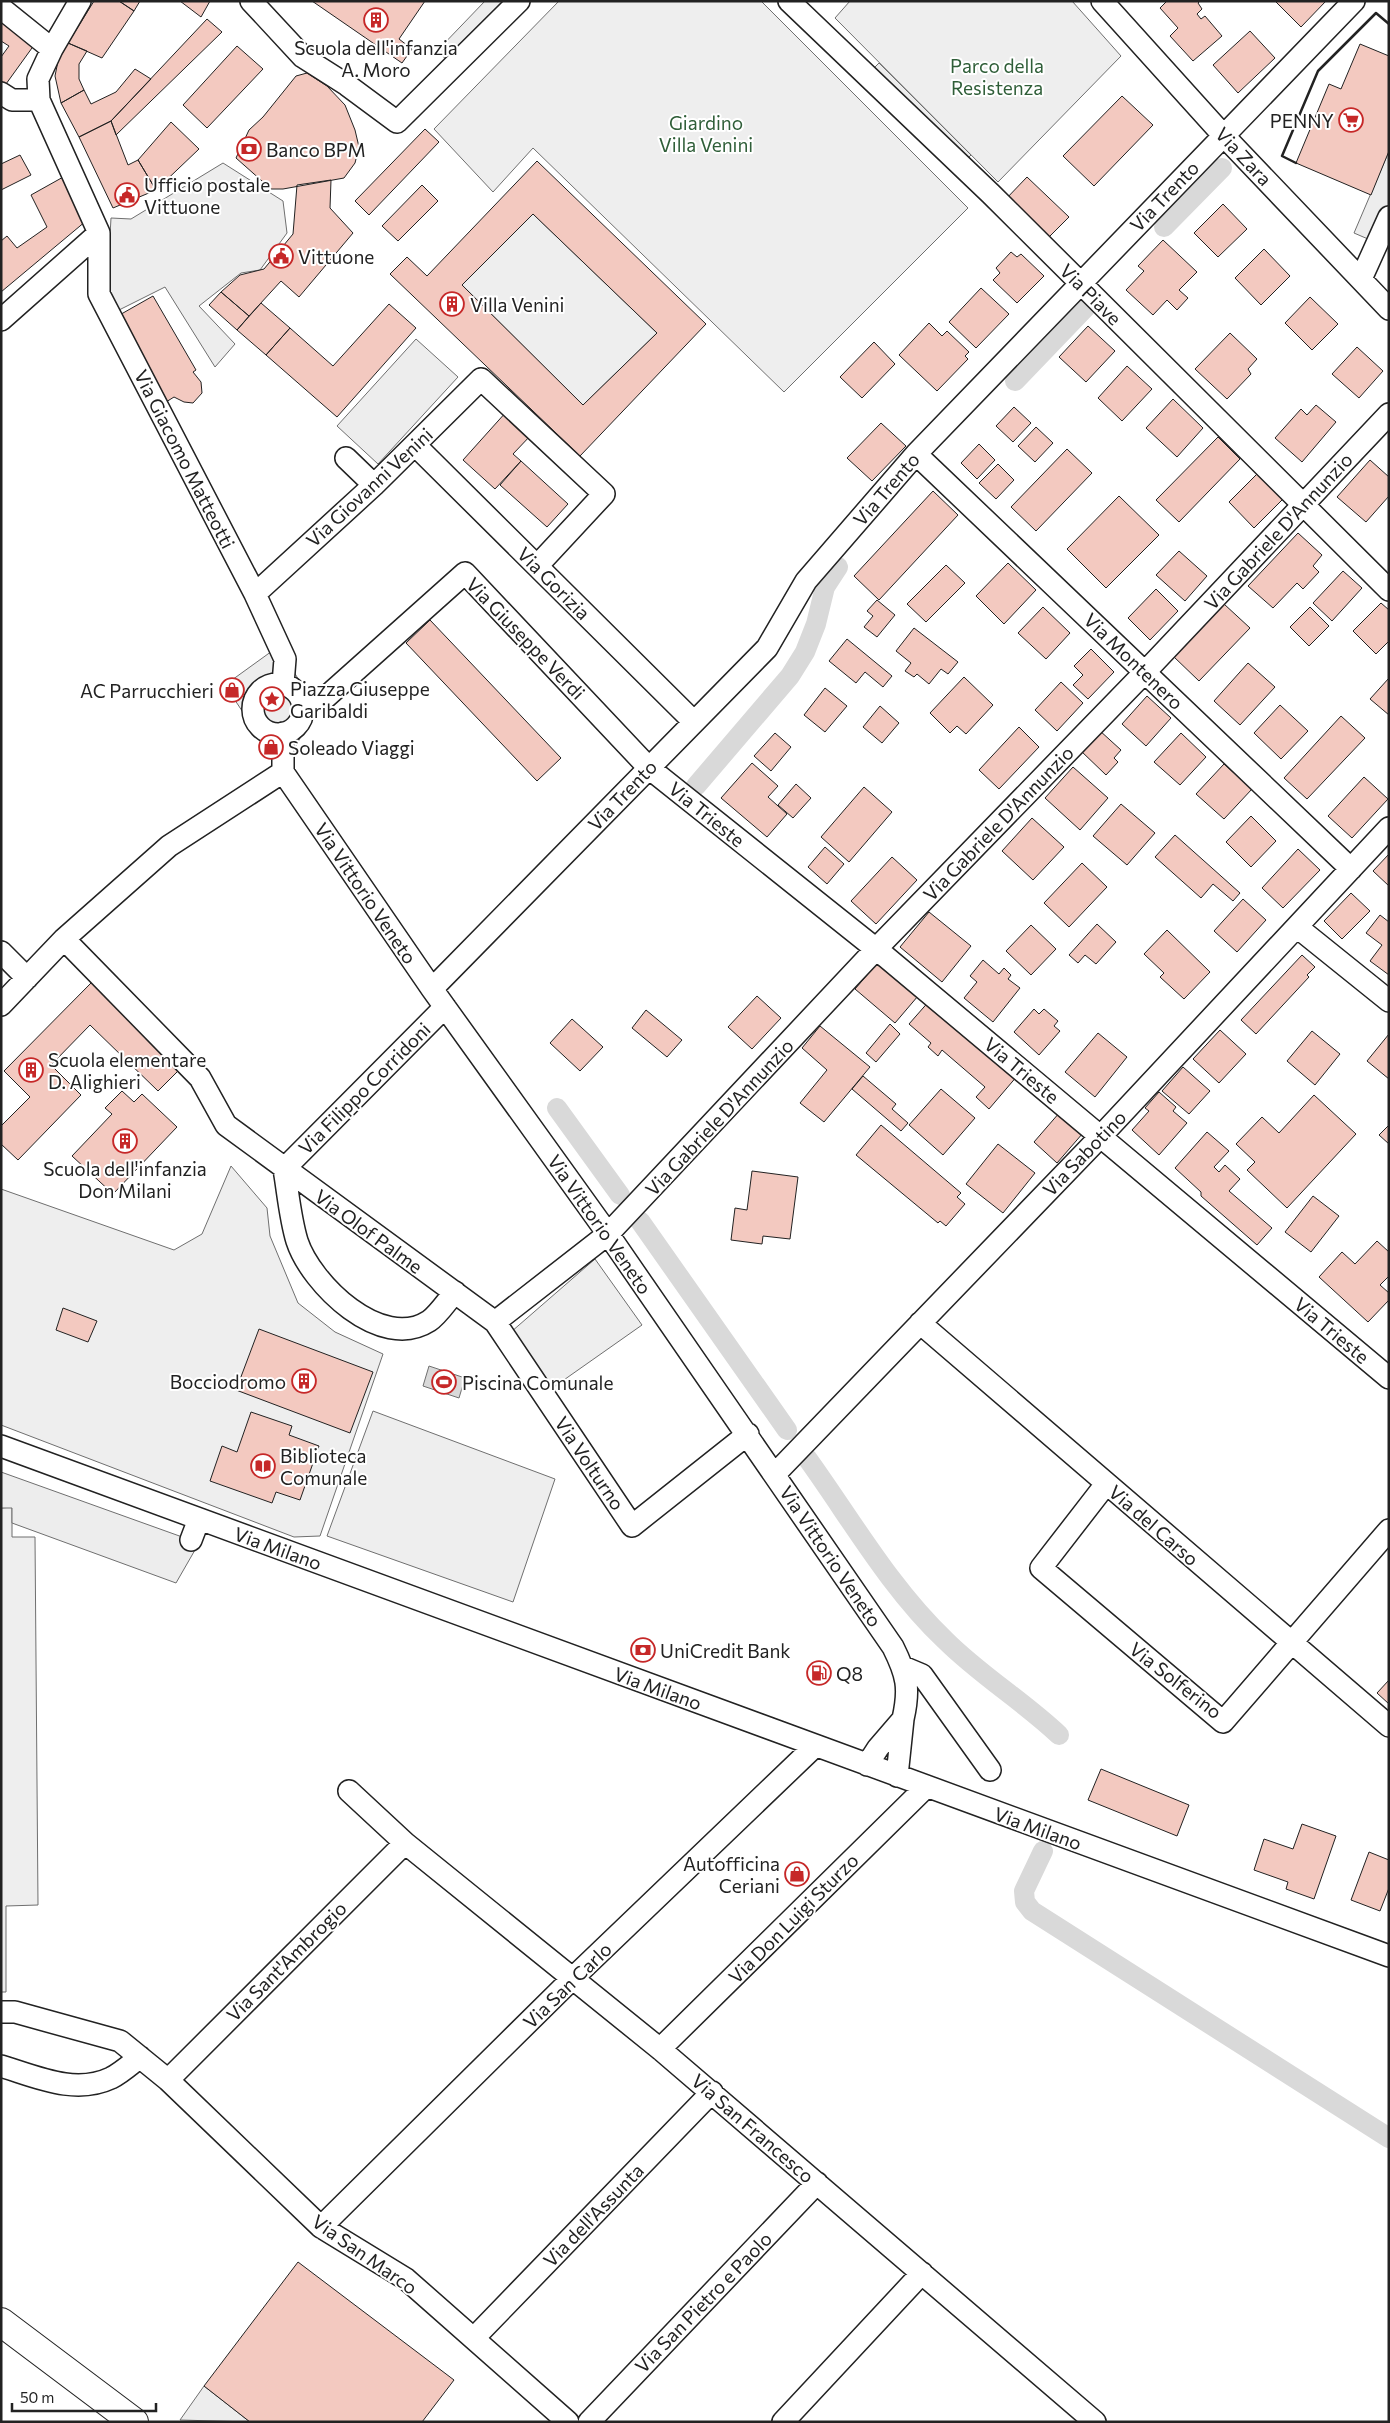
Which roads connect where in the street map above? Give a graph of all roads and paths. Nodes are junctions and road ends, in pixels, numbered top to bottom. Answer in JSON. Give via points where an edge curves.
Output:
{"nodes":[{"id":1,"x":80,"y":1,"type":"edge"},
{"id":2,"x":251,"y":1,"type":"edge"},
{"id":3,"x":519,"y":1,"type":"edge"},
{"id":4,"x":789,"y":1,"type":"edge"},
{"id":5,"x":1102,"y":1,"type":"edge"},
{"id":6,"x":1354,"y":1,"type":"edge"},
{"id":7,"x":1,"y":8,"type":"edge"},
{"id":8,"x":52,"y":49,"type":"junction"},
{"id":9,"x":1,"y":93,"type":"edge"},
{"id":10,"x":39,"y":100,"type":"junction"},
{"id":11,"x":1223,"y":135,"type":"junction"},
{"id":12,"x":1389,"y":217,"type":"edge"},
{"id":13,"x":99,"y":233,"type":"junction"},
{"id":14,"x":1361,"y":280,"type":"junction"},
{"id":15,"x":1080,"y":283,"type":"junction"},
{"id":16,"x":1389,"y":309,"type":"edge"},
{"id":17,"x":1,"y":320,"type":"edge"},
{"id":18,"x":1389,"y":414,"type":"edge"},
{"id":19,"x":415,"y":445,"type":"junction"},
{"id":20,"x":916,"y":454,"type":"junction"},
{"id":21,"x":346,"y":458,"type":"dead end"},
{"id":22,"x":374,"y":485,"type":"junction"},
{"id":23,"x":1302,"y":505,"type":"junction"},
{"id":24,"x":537,"y":566,"type":"junction"},
{"id":25,"x":1389,"y":590,"type":"edge"},
{"id":26,"x":255,"y":594,"type":"junction"},
{"id":27,"x":1146,"y":671,"type":"junction"},
{"id":28,"x":283,"y":684,"type":"junction"},
{"id":29,"x":302,"y":700,"type":"junction"},
{"id":30,"x":694,"y":722,"type":"junction"},
{"id":31,"x":283,"y":733,"type":"junction"},
{"id":32,"x":649,"y":768,"type":"junction"},
{"id":33,"x":283,"y":772,"type":"junction"},
{"id":34,"x":1389,"y":828,"type":"edge"},
{"id":35,"x":1350,"y":869,"type":"junction"},
{"id":36,"x":1297,"y":927,"type":"junction"},
{"id":37,"x":64,"y":939,"type":"junction"},
{"id":38,"x":876,"y":949,"type":"junction"},
{"id":39,"x":1,"y":952,"type":"edge"},
{"id":40,"x":27,"y":978,"type":"junction"},
{"id":41,"x":432,"y":989,"type":"junction"},
{"id":42,"x":1389,"y":1001,"type":"edge"},
{"id":43,"x":1,"y":1005,"type":"edge"},
{"id":44,"x":445,"y":1007,"type":"junction"},
{"id":45,"x":1101,"y":1136,"type":"junction"},
{"id":46,"x":284,"y":1169,"type":"junction"},
{"id":47,"x":608,"y":1234,"type":"junction"},
{"id":48,"x":454,"y":1292,"type":"junction"},
{"id":49,"x":495,"y":1322,"type":"junction"},
{"id":50,"x":920,"y":1324,"type":"junction"},
{"id":51,"x":1389,"y":1378,"type":"edge"},
{"id":52,"x":748,"y":1434,"type":"junction"},
{"id":53,"x":1,"y":1446,"type":"edge"},
{"id":54,"x":775,"y":1474,"type":"junction"},
{"id":55,"x":1106,"y":1484,"type":"junction"},
{"id":56,"x":199,"y":1519,"type":"junction"},
{"id":57,"x":190,"y":1540,"type":"dead end"},
{"id":58,"x":1385,"y":1541,"type":"edge"},
{"id":59,"x":1291,"y":1642,"type":"junction"},
{"id":60,"x":904,"y":1667,"type":"junction"},
{"id":61,"x":903,"y":1719,"type":"junction"},
{"id":62,"x":1389,"y":1726,"type":"edge"},
{"id":63,"x":815,"y":1746,"type":"junction"},
{"id":64,"x":867,"y":1765,"type":"junction"},
{"id":65,"x":990,"y":1770,"type":"dead end"},
{"id":66,"x":897,"y":1776,"type":"junction"},
{"id":67,"x":926,"y":1787,"type":"junction"},
{"id":68,"x":348,"y":1791,"type":"dead end"},
{"id":69,"x":405,"y":1843,"type":"junction"},
{"id":70,"x":1389,"y":1956,"type":"edge"},
{"id":71,"x":574,"y":1977,"type":"junction"},
{"id":72,"x":1,"y":2012,"type":"edge"},
{"id":73,"x":660,"y":2049,"type":"junction"},
{"id":74,"x":140,"y":2057,"type":"junction"},
{"id":75,"x":1,"y":2066,"type":"edge"},
{"id":76,"x":168,"y":2080,"type":"junction"},
{"id":77,"x":712,"y":2092,"type":"junction"},
{"id":78,"x":817,"y":2183,"type":"junction"},
{"id":79,"x":321,"y":2227,"type":"junction"},
{"id":80,"x":922,"y":2273,"type":"junction"},
{"id":81,"x":1,"y":2322,"type":"edge"},
{"id":82,"x":474,"y":2338,"type":"junction"},
{"id":83,"x":134,"y":2422,"type":"edge"},
{"id":84,"x":568,"y":2422,"type":"edge"},
{"id":85,"x":589,"y":2422,"type":"edge"},
{"id":86,"x":783,"y":2422,"type":"edge"},
{"id":87,"x":1095,"y":2422,"type":"edge"}],
"edges":[{"from":1,"to":8,"type":"street"},
{"from":2,"to":3,"type":"street","via":[[302,57],[397,122]]},
{"from":4,"to":15,"type":"street","name":"Via Piave"},
{"from":5,"to":11,"type":"street","name":"Via Zara"},
{"from":6,"to":11,"type":"street","name":"Via Trento"},
{"from":7,"to":8,"type":"street"},
{"from":8,"to":10,"type":"street","via":[[38,78]]},
{"from":9,"to":10,"type":"street","via":[[12,100]]},
{"from":10,"to":13,"type":"street"},
{"from":11,"to":14,"type":"street","name":"Via Zara"},
{"from":11,"to":15,"type":"street","name":"Via Trento"},
{"from":12,"to":14,"type":"street"},
{"from":13,"to":17,"type":"street"},
{"from":13,"to":26,"type":"street","name":"Via Giacomo Matteotti","via":[[99,294]]},
{"from":14,"to":16,"type":"street","name":"Via Zara"},
{"from":15,"to":20,"type":"street","name":"Via Trento"},
{"from":15,"to":23,"type":"street","name":"Via Piave"},
{"from":18,"to":23,"type":"street","name":"Via Gabriele D'Annunzio"},
{"from":19,"to":22,"type":"street","name":"Via Giovanni Venini"},
{"from":19,"to":24,"type":"street","name":"Via Gorizia"},
{"from":19,"to":24,"type":"street","name":"Via Giovanni Venini","via":[[481,379],[604,494]]},
{"from":20,"to":27,"type":"street","name":"Via Montenero"},
{"from":20,"to":30,"type":"street","name":"Via Trento","via":[[806,581],[767,648]]},
{"from":21,"to":22,"type":"street"},
{"from":22,"to":26,"type":"street","name":"Via Giovanni Venini"},
{"from":23,"to":25,"type":"street","name":"Via Piave"},
{"from":23,"to":27,"type":"street","name":"Via Gabriele D'Annunzio"},
{"from":24,"to":30,"type":"street","name":"Via Gorizia"},
{"from":26,"to":28,"type":"street","name":"Via Giacomo Matteotti","via":[[285,659]]},
{"from":27,"to":35,"type":"street","name":"Via Montenero"},
{"from":27,"to":38,"type":"street","name":"Via Gabriele D'Annunzio"},
{"from":28,"to":29,"type":"street","via":[[291,687]]},
{"from":28,"to":31,"type":"street","via":[[266,687],[254,705],[256,721],[261,727],[276,734]]},
{"from":29,"to":31,"type":"street","via":[[302,717],[298,724]]},
{"from":29,"to":32,"type":"street","name":"Via Giuseppe Verdi","via":[[325,698],[465,573]]},
{"from":30,"to":32,"type":"street","name":"Via Trento"},
{"from":31,"to":33,"type":"street"},
{"from":32,"to":38,"type":"street","name":"Via Trieste"},
{"from":32,"to":41,"type":"street","name":"Via Trento"},
{"from":33,"to":37,"type":"street","via":[[169,846]]},
{"from":33,"to":41,"type":"street","name":"Via Vittorio Veneto"},
{"from":34,"to":35,"type":"street","name":"Via Sabotino"},
{"from":35,"to":36,"type":"street","name":"Via Sabotino"},
{"from":36,"to":42,"type":"street"},
{"from":36,"to":45,"type":"street","name":"Via Sabotino"},
{"from":37,"to":40,"type":"street"},
{"from":37,"to":46,"type":"street","name":"Via Olof Palme","via":[[200,1078],[226,1125]]},
{"from":38,"to":45,"type":"street","name":"Via Trieste"},
{"from":38,"to":47,"type":"street","name":"Via Gabriele D'Annunzio"},
{"from":39,"to":40,"type":"street"},
{"from":40,"to":43,"type":"street"},
{"from":41,"to":44,"type":"street","name":"Via Vittorio Veneto"},
{"from":44,"to":46,"type":"street","name":"Via Filippo Corridoni"},
{"from":44,"to":47,"type":"street","name":"Via Vittorio Veneto"},
{"from":45,"to":50,"type":"street","name":"Via Sabotino"},
{"from":45,"to":51,"type":"street","name":"Via Trieste"},
{"from":46,"to":48,"type":"street","name":"Via Olof Palme"},
{"from":46,"to":48,"type":"street","name":"Via Olof Palme","via":[[297,1241],[313,1273],[335,1298],[365,1318],[402,1330],[429,1321]]},
{"from":47,"to":49,"type":"street"},
{"from":47,"to":52,"type":"street","name":"Via Vittorio Veneto"},
{"from":48,"to":49,"type":"street","name":"Via Olof Palme"},
{"from":49,"to":52,"type":"street","name":"Via Volturno","via":[[632,1526]]},
{"from":50,"to":54,"type":"street","name":"Via Sabotino"},
{"from":50,"to":55,"type":"street","name":"Via del Carso"},
{"from":52,"to":54,"type":"street","name":"Via Vittorio Veneto"},
{"from":53,"to":56,"type":"street","name":"Via Milano"},
{"from":54,"to":60,"type":"street","name":"Via Vittorio Veneto"},
{"from":55,"to":59,"type":"street","name":"Via del Carso"},
{"from":55,"to":59,"type":"street","name":"Via Solferino","via":[[1041,1568],[1223,1722]]},
{"from":56,"to":57,"type":"street"},
{"from":56,"to":63,"type":"street","name":"Via Milano"},
{"from":58,"to":59,"type":"street","name":"Via Solferino"},
{"from":59,"to":62,"type":"street","name":"Via del Carso"},
{"from":60,"to":61,"type":"street","name":"Via Vittorio Veneto","via":[[908,1698]]},
{"from":60,"to":65,"type":"street","via":[[922,1675]]},
{"from":61,"to":64,"type":"street","name":"Via Vittorio Veneto"},
{"from":61,"to":66,"type":"street","name":"Via Vittorio Veneto"},
{"from":63,"to":64,"type":"street","name":"Via Milano"},
{"from":63,"to":71,"type":"street","name":"Via San Carlo"},
{"from":64,"to":66,"type":"street","name":"Via Milano"},
{"from":66,"to":67,"type":"street","name":"Via Milano"},
{"from":67,"to":70,"type":"street","name":"Via Milano"},
{"from":67,"to":73,"type":"street","name":"Via Don Luigi Sturzo"},
{"from":68,"to":69,"type":"street","name":"Via San Francesco"},
{"from":69,"to":71,"type":"street","name":"Via San Francesco"},
{"from":69,"to":76,"type":"street","name":"Via Sant'Ambrogio"},
{"from":71,"to":73,"type":"street","name":"Via San Francesco"},
{"from":71,"to":79,"type":"street","name":"Via San Carlo"},
{"from":72,"to":74,"type":"street","name":"Via San Marco","via":[[15,2012],[106,2036],[120,2041]]},
{"from":73,"to":77,"type":"street","name":"Via San Francesco"},
{"from":74,"to":75,"type":"street","via":[[113,2077],[86,2086],[58,2084]]},
{"from":74,"to":76,"type":"street","name":"Via San Marco"},
{"from":76,"to":79,"type":"street","name":"Via San Marco"},
{"from":77,"to":78,"type":"street","name":"Via San Francesco"},
{"from":77,"to":82,"type":"street","name":"Via dell'Assunta"},
{"from":78,"to":80,"type":"street","name":"Via San Francesco"},
{"from":78,"to":85,"type":"street","name":"Via San Pietro e Paolo"},
{"from":79,"to":82,"type":"street","name":"Via San Marco","via":[[406,2279]]},
{"from":80,"to":86,"type":"street"},
{"from":80,"to":87,"type":"street","name":"Via San Francesco"},
{"from":81,"to":83,"type":"main road"},
{"from":82,"to":84,"type":"street","name":"Via San Marco"}]}
